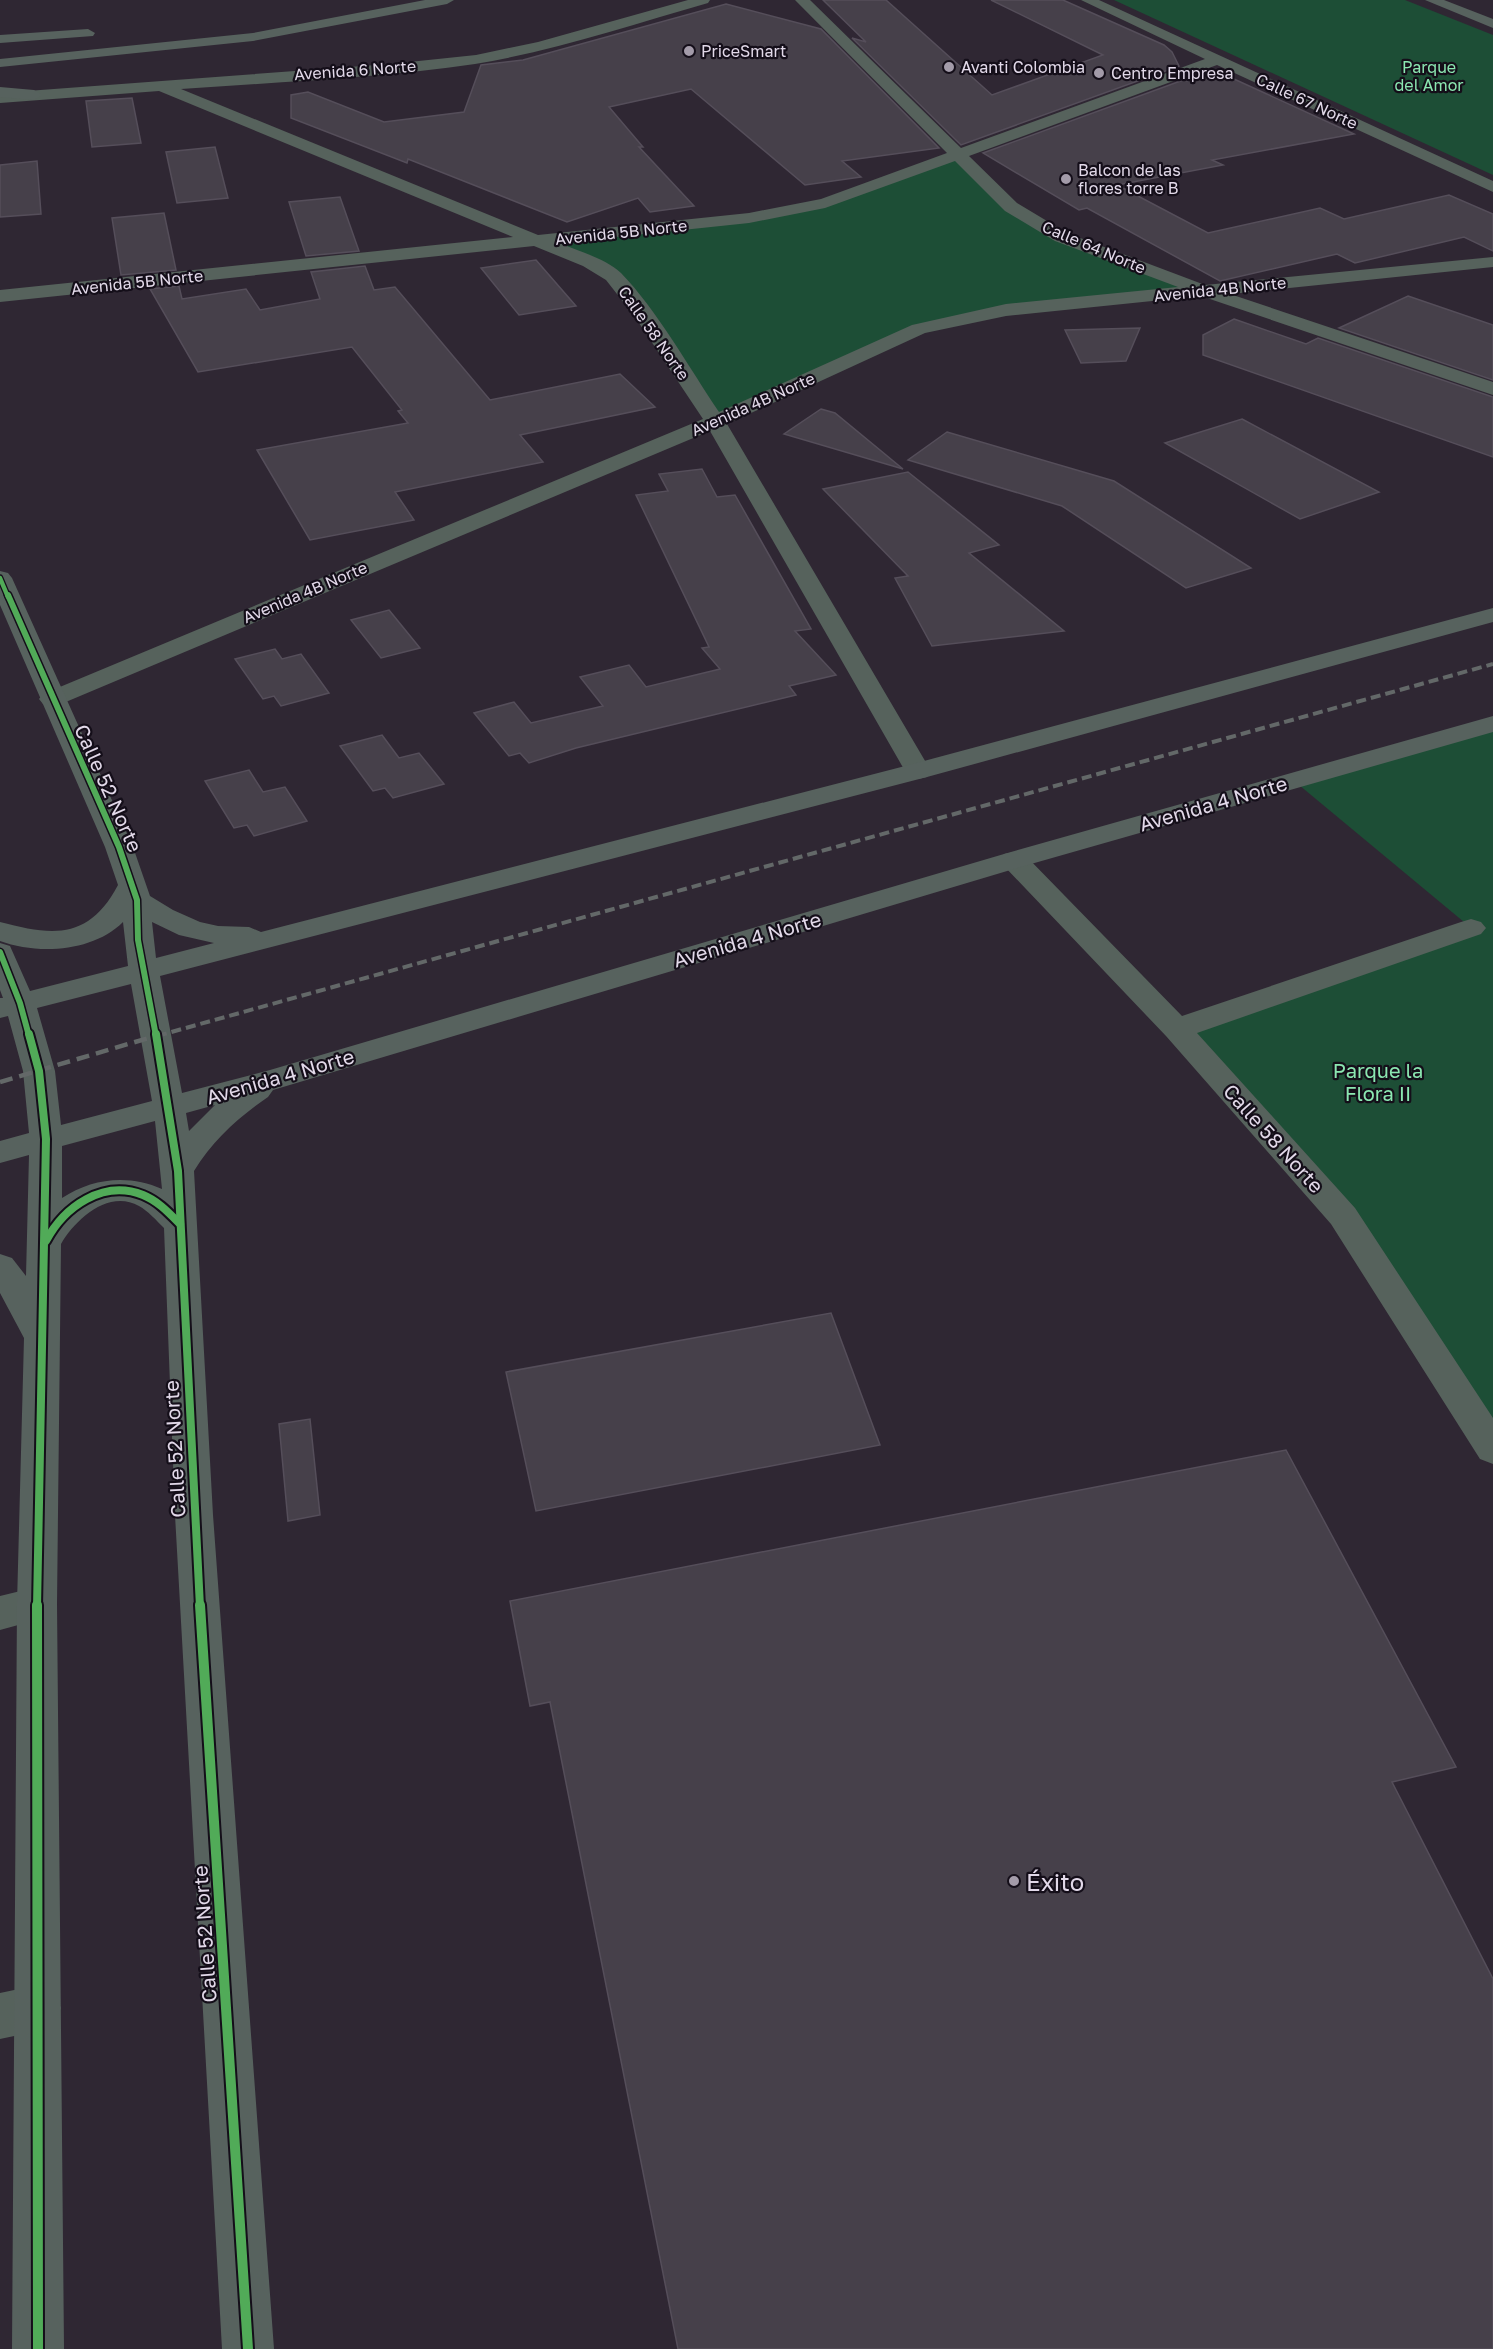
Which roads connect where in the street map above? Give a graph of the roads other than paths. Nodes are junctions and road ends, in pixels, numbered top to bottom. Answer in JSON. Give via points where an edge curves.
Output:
{"nodes":[{"id":1,"x":447,"y":0,"type":"edge"},
{"id":2,"x":703,"y":0,"type":"edge"},
{"id":3,"x":801,"y":0,"type":"edge"},
{"id":4,"x":1088,"y":0,"type":"edge"},
{"id":5,"x":1432,"y":0,"type":"edge"},
{"id":6,"x":1466,"y":0,"type":"edge"},
{"id":7,"x":1493,"y":10,"type":"edge"},
{"id":8,"x":1493,"y":24,"type":"edge"},
{"id":9,"x":106,"y":32,"type":"dead end"},
{"id":10,"x":0,"y":39,"type":"edge"},
{"id":11,"x":1217,"y":60,"type":"junction"},
{"id":12,"x":0,"y":63,"type":"edge"},
{"id":13,"x":242,"y":78,"type":"junction"},
{"id":14,"x":158,"y":85,"type":"junction"},
{"id":15,"x":0,"y":92,"type":"edge"},
{"id":16,"x":33,"y":95,"type":"junction"},
{"id":17,"x":0,"y":98,"type":"edge"},
{"id":18,"x":205,"y":103,"type":"junction"},
{"id":19,"x":957,"y":154,"type":"junction"},
{"id":20,"x":1493,"y":188,"type":"edge"},
{"id":21,"x":537,"y":241,"type":"junction"},
{"id":22,"x":1493,"y":262,"type":"edge"},
{"id":23,"x":1204,"y":291,"type":"junction"},
{"id":24,"x":0,"y":296,"type":"edge"},
{"id":25,"x":1493,"y":389,"type":"edge"},
{"id":26,"x":715,"y":422,"type":"junction"},
{"id":27,"x":0,"y":578,"type":"edge"},
{"id":28,"x":1493,"y":615,"type":"edge"},
{"id":29,"x":51,"y":699,"type":"junction"},
{"id":30,"x":1493,"y":724,"type":"edge"},
{"id":31,"x":918,"y":771,"type":"junction"},
{"id":32,"x":1014,"y":860,"type":"junction"},
{"id":33,"x":134,"y":893,"type":"junction"},
{"id":34,"x":1471,"y":928,"type":"dead end"},
{"id":35,"x":304,"y":929,"type":"junction"},
{"id":36,"x":0,"y":931,"type":"edge"},
{"id":37,"x":0,"y":952,"type":"edge"},
{"id":38,"x":145,"y":972,"type":"junction"},
{"id":39,"x":10,"y":1006,"type":"edge"},
{"id":40,"x":1177,"y":1029,"type":"junction"},
{"id":41,"x":277,"y":1078,"type":"junction"},
{"id":42,"x":169,"y":1106,"type":"junction"},
{"id":43,"x":46,"y":1139,"type":"junction"},
{"id":44,"x":0,"y":1152,"type":"edge"},
{"id":45,"x":178,"y":1171,"type":"junction"},
{"id":46,"x":170,"y":1215,"type":"junction"},
{"id":47,"x":51,"y":1232,"type":"junction"},
{"id":48,"x":0,"y":1267,"type":"edge"},
{"id":49,"x":40,"y":1334,"type":"junction"},
{"id":50,"x":1493,"y":1449,"type":"edge"},
{"id":51,"x":18,"y":1609,"type":"edge"},
{"id":52,"x":19,"y":2012,"type":"edge"},
{"id":53,"x":38,"y":2349,"type":"edge"},
{"id":54,"x":248,"y":2349,"type":"edge"}],
"edges":[{"from":1,"to":12,"type":"main road","via":[[253,37]]},
{"from":2,"to":13,"type":"street","name":"Avenida 6 Norte","via":[[540,46],[476,59],[390,69]]},
{"from":3,"to":19,"type":"street","name":"Calle 64 Norte"},
{"from":4,"to":11,"type":"street","name":"Calle 67 Norte"},
{"from":5,"to":8,"type":"main road"},
{"from":6,"to":7,"type":"main road"},
{"from":9,"to":10,"type":"main road"},
{"from":11,"to":19,"type":"street","name":"Avenida 5B Norte"},
{"from":11,"to":20,"type":"street","name":"Calle 67 Norte"},
{"from":13,"to":14,"type":"street","name":"Avenida 6 Norte"},
{"from":13,"to":18,"type":"street"},
{"from":14,"to":16,"type":"street","name":"Avenida 6 Norte"},
{"from":14,"to":18,"type":"street","name":"Calle 58 Norte"},
{"from":15,"to":16,"type":"main road"},
{"from":16,"to":17,"type":"street","name":"Avenida 6 Norte"},
{"from":18,"to":21,"type":"street","name":"Calle 58 Norte"},
{"from":19,"to":21,"type":"street","name":"Avenida 5B Norte","via":[[799,210]]},
{"from":19,"to":23,"type":"street","name":"Calle 64 Norte","via":[[1011,207],[1040,226]]},
{"from":21,"to":24,"type":"street","name":"Avenida 5B Norte"},
{"from":21,"to":26,"type":"street","name":"Calle 58 Norte","via":[[613,276]]},
{"from":22,"to":23,"type":"street","name":"Avenida 4B Norte"},
{"from":23,"to":25,"type":"street","name":"Calle 64 Norte"},
{"from":23,"to":26,"type":"street","name":"Avenida 4B Norte","via":[[1006,310],[919,329]]},
{"from":26,"to":29,"type":"street","name":"Avenida 4B Norte"},
{"from":26,"to":31,"type":"street","name":"Calle 58 Norte"},
{"from":27,"to":29,"type":"main road","name":"Calle 52 Norte"},
{"from":28,"to":31,"type":"main road"},
{"from":29,"to":33,"type":"main road","name":"Calle 52 Norte","via":[[119,847]]},
{"from":30,"to":32,"type":"main road","name":"Avenida 4 Norte"},
{"from":31,"to":35,"type":"main road"},
{"from":32,"to":40,"type":"street","name":"Calle 58 Norte"},
{"from":32,"to":41,"type":"main road","name":"Avenida 4 Norte"},
{"from":33,"to":35,"type":"main road","via":[[159,916],[209,934],[250,936]]},
{"from":33,"to":36,"type":"main road","via":[[116,915],[78,935],[32,941]]},
{"from":33,"to":38,"type":"main road","name":"Calle 52 Norte"},
{"from":34,"to":40,"type":"street"},
{"from":35,"to":38,"type":"main road"},
{"from":37,"to":39,"type":"main road"},
{"from":38,"to":39,"type":"main road"},
{"from":38,"to":42,"type":"main road","name":"Calle 52 Norte"},
{"from":39,"to":43,"type":"main road","via":[[39,1071]]},
{"from":40,"to":50,"type":"street","name":"Calle 58 Norte","via":[[1343,1216]]},
{"from":41,"to":42,"type":"main road","name":"Avenida 4 Norte"},
{"from":41,"to":45,"type":"main road","via":[[215,1121],[195,1142]]},
{"from":42,"to":43,"type":"main road","name":"Avenida 4 Norte"},
{"from":42,"to":45,"type":"main road","name":"Calle 52 Norte"},
{"from":43,"to":44,"type":"main road","name":"Avenida 4 Norte"},
{"from":43,"to":47,"type":"main road"},
{"from":45,"to":46,"type":"main road","name":"Calle 52 Norte"},
{"from":46,"to":47,"type":"main road","via":[[150,1197],[135,1192],[99,1194],[74,1206]]},
{"from":46,"to":54,"type":"main road","name":"Calle 52 Norte","via":[[194,1515]]},
{"from":47,"to":49,"type":"main road"},
{"from":48,"to":49,"type":"main road","via":[[20,1294]]},
{"from":49,"to":51,"type":"main road"},
{"from":51,"to":52,"type":"main road"},
{"from":52,"to":53,"type":"main road"}]}
